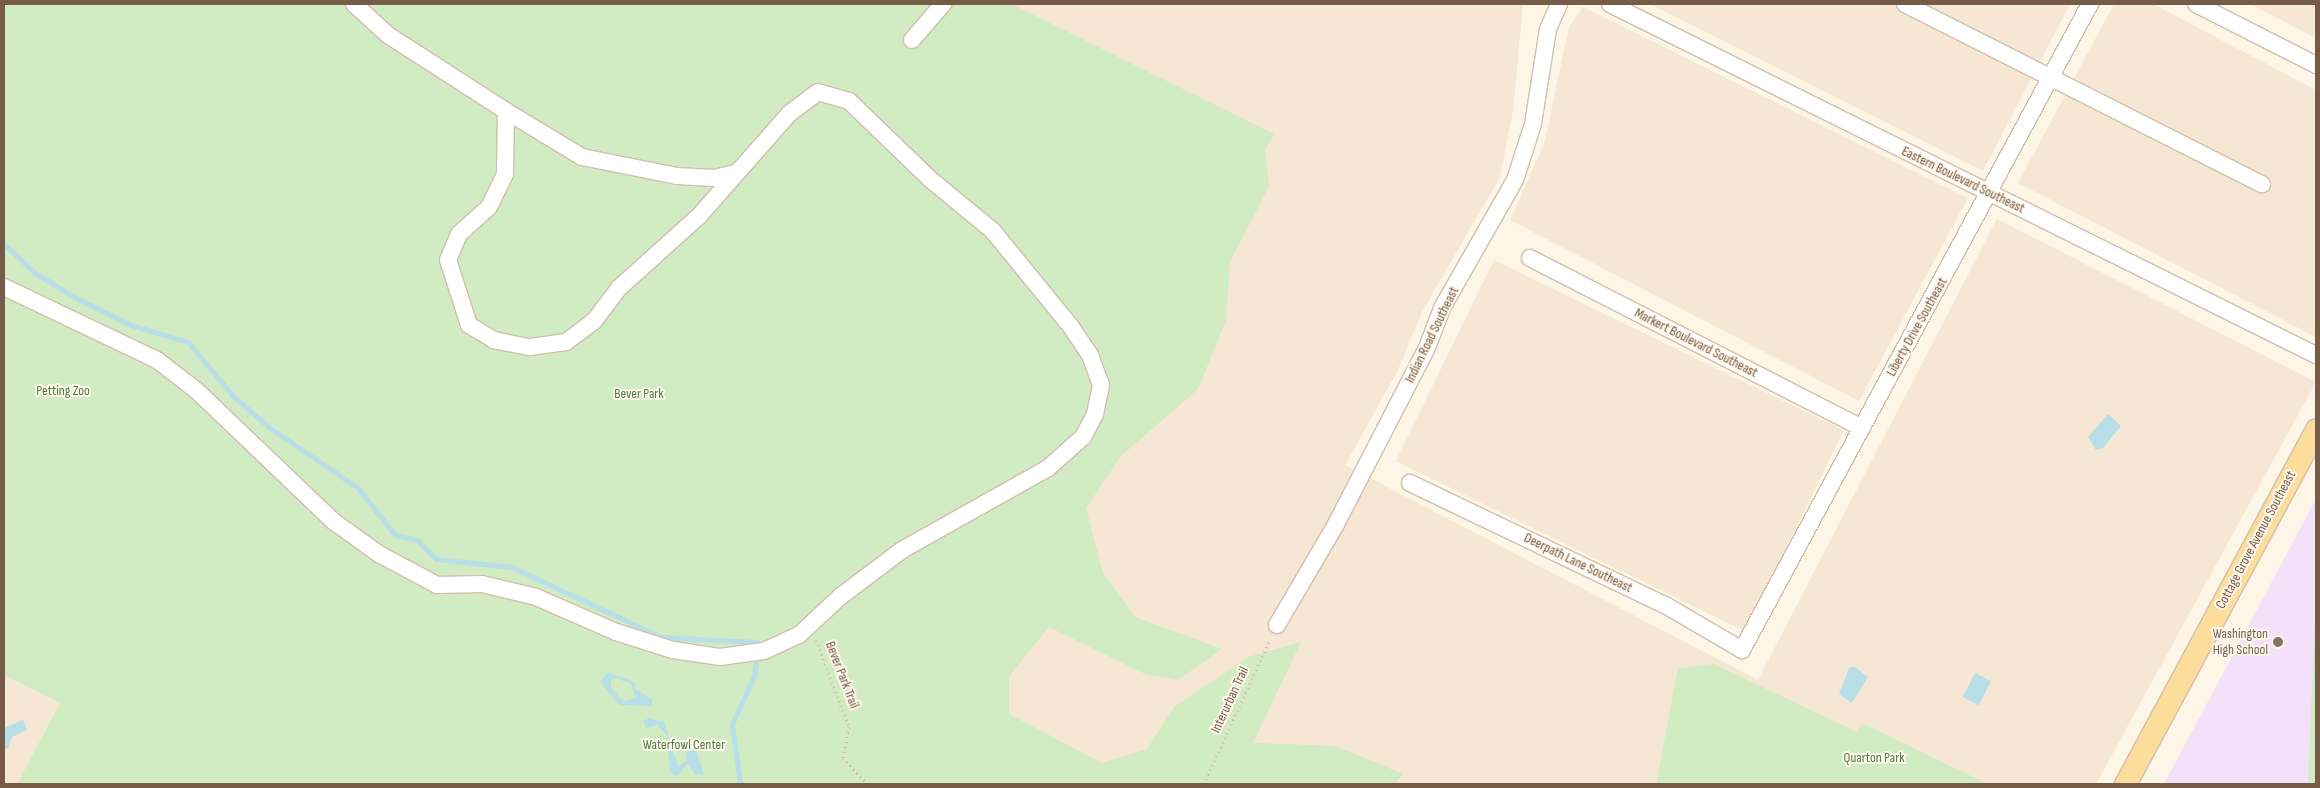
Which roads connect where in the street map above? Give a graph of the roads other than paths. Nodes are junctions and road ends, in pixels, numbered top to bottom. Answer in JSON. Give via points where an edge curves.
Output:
{"nodes":[{"id":1,"x":354,"y":4,"type":"edge"},
{"id":2,"x":943,"y":4,"type":"edge"},
{"id":3,"x":1559,"y":4,"type":"edge"},
{"id":4,"x":1610,"y":4,"type":"edge"},
{"id":5,"x":1905,"y":4,"type":"edge"},
{"id":6,"x":2090,"y":4,"type":"edge"},
{"id":7,"x":2196,"y":4,"type":"edge"},
{"id":8,"x":912,"y":40,"type":"dead end"},
{"id":9,"x":2316,"y":65,"type":"edge"},
{"id":10,"x":2050,"y":78,"type":"junction"},
{"id":11,"x":506,"y":111,"type":"junction"},
{"id":12,"x":736,"y":173,"type":"junction"},
{"id":13,"x":2262,"y":184,"type":"dead end"},
{"id":14,"x":1990,"y":193,"type":"junction"},
{"id":15,"x":1530,"y":258,"type":"dead end"},
{"id":16,"x":4,"y":287,"type":"edge"},
{"id":17,"x":2316,"y":355,"type":"edge"},
{"id":18,"x":1862,"y":428,"type":"junction"},
{"id":19,"x":2316,"y":429,"type":"edge"},
{"id":20,"x":1410,"y":483,"type":"dead end"},
{"id":21,"x":1277,"y":625,"type":"road end"},
{"id":22,"x":1742,"y":650,"type":"joint"},
{"id":23,"x":2125,"y":784,"type":"edge"}],
"edges":[{"from":1,"to":11,"type":"street","via":[[388,35]]},
{"from":2,"to":8,"type":"street"},
{"from":3,"to":21,"type":"street","name":"Indian Road Southeast","via":[[1548,29],[1534,124],[1515,180],[1442,308],[1427,348],[1335,526]]},
{"from":4,"to":14,"type":"street","name":"Eastern Boulevard Southeast"},
{"from":5,"to":10,"type":"street"},
{"from":6,"to":10,"type":"street","name":"Liberty Drive Southeast"},
{"from":7,"to":9,"type":"street"},
{"from":10,"to":13,"type":"street"},
{"from":10,"to":14,"type":"street","name":"Liberty Drive Southeast"},
{"from":11,"to":12,"type":"street","via":[[582,157],[677,176],[714,178]]},
{"from":11,"to":12,"type":"street","via":[[505,174],[489,207],[459,234],[448,260],[469,325],[494,340],[529,347],[566,342],[594,321],[619,288],[699,216]]},
{"from":12,"to":16,"type":"street","via":[[764,147],[789,114],[818,92],[849,101],[930,179],[993,232],[1072,328],[1090,355],[1101,385],[1095,414],[1083,437],[1048,468],[902,550],[808,626],[764,651],[720,657],[673,650],[616,632],[536,597],[482,584],[437,584],[380,554],[333,521],[196,390],[157,360]]},
{"from":14,"to":17,"type":"street","name":"Eastern Boulevard Southeast"},
{"from":14,"to":18,"type":"street","name":"Liberty Drive Southeast"},
{"from":15,"to":18,"type":"street","name":"Markert Boulevard Southeast"},
{"from":18,"to":22,"type":"street","name":"Liberty Drive Southeast"},
{"from":19,"to":23,"type":"main road","name":"Cottage Grove Avenue Southeast"},
{"from":20,"to":22,"type":"street","name":"Deerpath Lane Southeast","via":[[1665,605]]}]}
